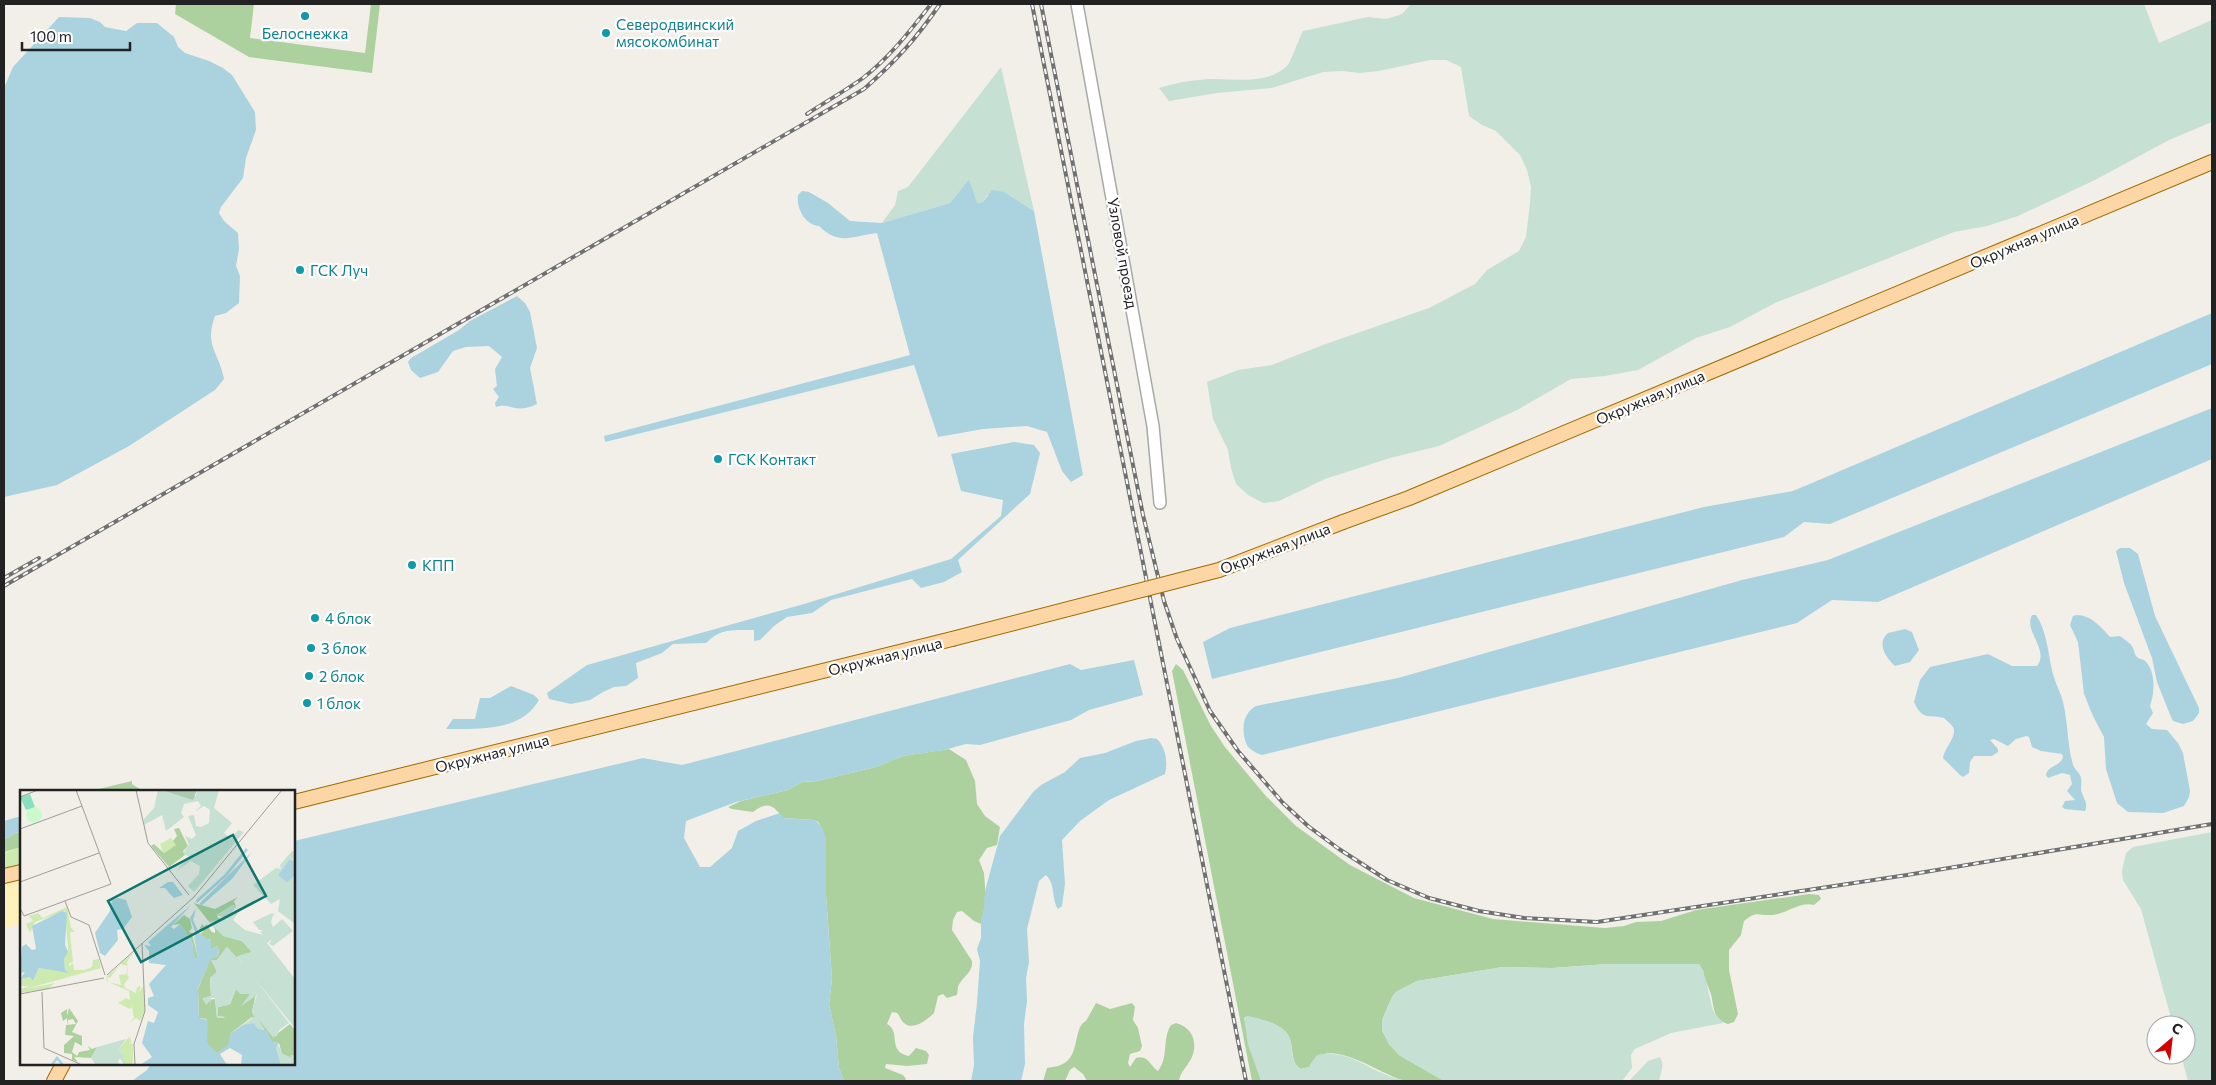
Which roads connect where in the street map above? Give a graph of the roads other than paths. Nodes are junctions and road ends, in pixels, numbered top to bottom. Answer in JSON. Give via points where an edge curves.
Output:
{"nodes":[{"id":1,"x":1077,"y":4,"type":"edge"},
{"id":2,"x":2212,"y":162,"type":"edge"},
{"id":3,"x":1160,"y":503,"type":"dead end"},
{"id":4,"x":295,"y":802,"type":"edge"},
{"id":5,"x":20,"y":872,"type":"edge"},
{"id":6,"x":4,"y":876,"type":"edge"},
{"id":7,"x":62,"y":1065,"type":"edge"},
{"id":8,"x":54,"y":1081,"type":"edge"}],
"edges":[{"from":1,"to":3,"type":"street","name":"Узловой проезд","via":[[1153,426]]},
{"from":2,"to":4,"type":"main road","name":"Окружная улица","bridge":true,"via":[[1418,494],[1219,570]]},
{"from":5,"to":6,"type":"main road"},
{"from":7,"to":8,"type":"main road"}]}
